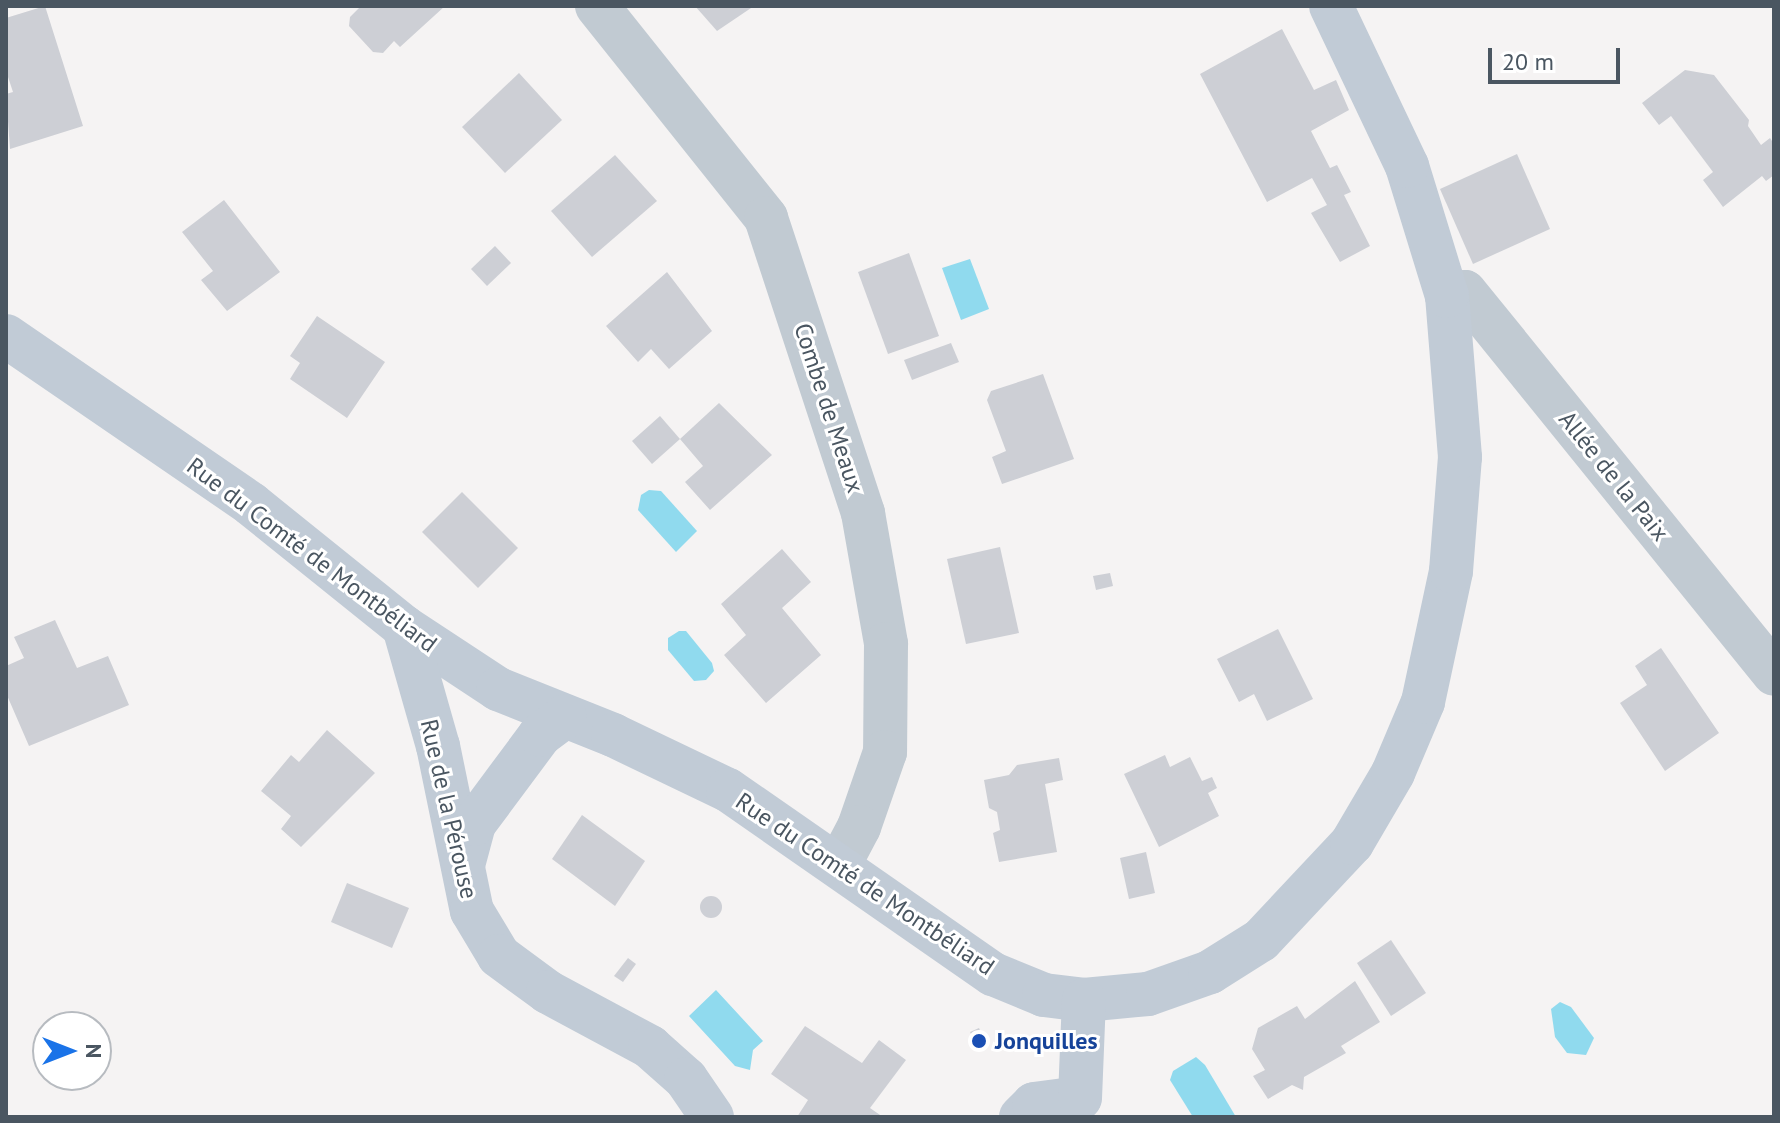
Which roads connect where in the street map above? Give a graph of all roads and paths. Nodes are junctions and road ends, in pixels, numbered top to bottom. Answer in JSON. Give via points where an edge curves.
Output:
{"nodes":[{"id":1,"x":597,"y":6,"type":"edge"},
{"id":2,"x":1331,"y":6,"type":"edge"},
{"id":3,"x":1447,"y":296,"type":"junction"},
{"id":4,"x":6,"y":336,"type":"edge"},
{"id":5,"x":404,"y":627,"type":"junction"},
{"id":6,"x":1774,"y":674,"type":"edge"},
{"id":7,"x":565,"y":716,"type":"junction"},
{"id":8,"x":840,"y":863,"type":"junction"},
{"id":9,"x":463,"y":865,"type":"junction"},
{"id":10,"x":1084,"y":1000,"type":"junction"},
{"id":11,"x":1089,"y":1108,"type":"edge"},
{"id":12,"x":712,"y":1117,"type":"edge"},
{"id":13,"x":1021,"y":1117,"type":"edge"}],
"edges":[{"from":1,"to":8,"type":"street","name":"Combe de Meaux","via":[[766,218],[863,513],[886,644],[885,752]]},
{"from":2,"to":3,"type":"street","name":"Rue du Comté de Montbéliard","via":[[1407,166]]},
{"from":3,"to":6,"type":"street","name":"Allée de la Paix","via":[[1465,292]]},
{"from":3,"to":10,"type":"street","name":"Rue du Comté de Montbéliard","via":[[1460,457],[1451,571],[1423,702],[1393,773],[1352,843],[1261,940],[1210,972],[1148,994]]},
{"from":4,"to":5,"type":"street","name":"Rue du Comté de Montbéliard","via":[[251,504]]},
{"from":5,"to":7,"type":"street","name":"Rue du Comté de Montbéliard","via":[[498,689]]},
{"from":5,"to":9,"type":"street","name":"Rue de la Pérouse","via":[[438,746]]},
{"from":7,"to":8,"type":"street","name":"Rue du Comté de Montbéliard","via":[[728,790]]},
{"from":7,"to":9,"type":"street","via":[[540,735],[474,824]]},
{"from":8,"to":10,"type":"street","name":"Rue du Comté de Montbéliard","via":[[993,974],[1044,995]]},
{"from":9,"to":12,"type":"street","name":"Rue de la Pérouse","via":[[472,911],[499,956],[548,992],[650,1047],[686,1079]]},
{"from":10,"to":11,"type":"street"},
{"from":11,"to":13,"type":"street","via":[[1034,1104]]}]}
